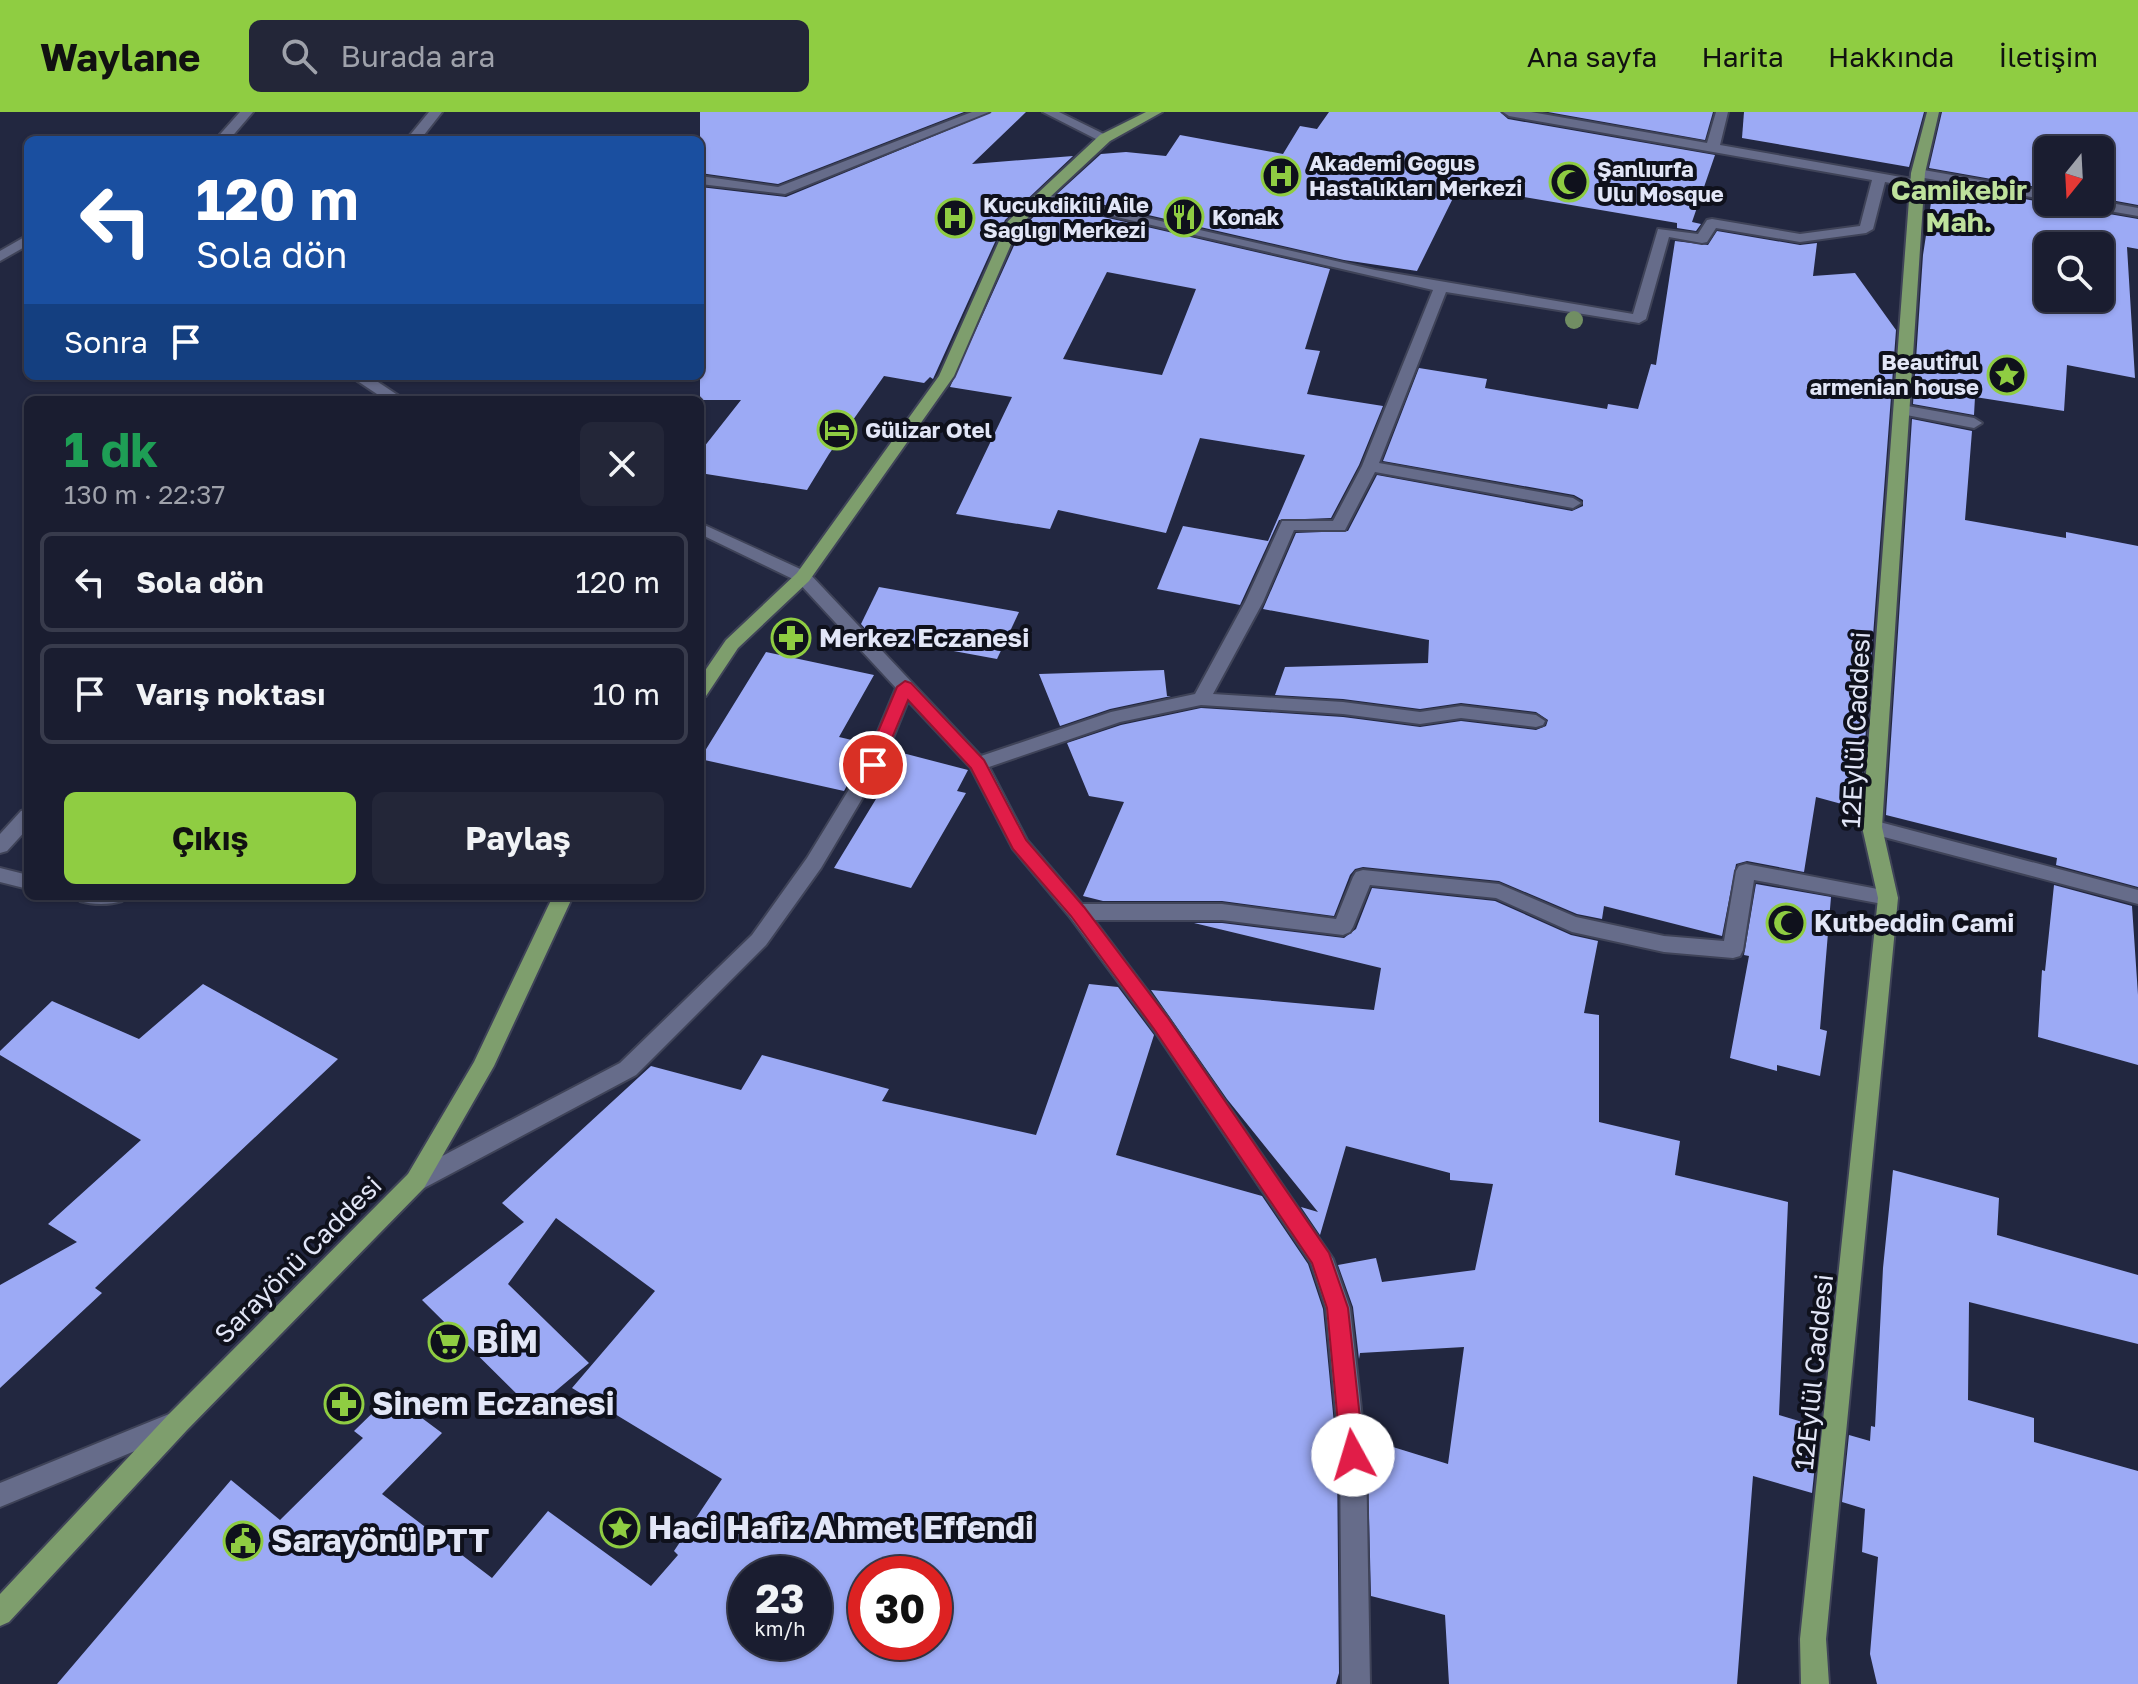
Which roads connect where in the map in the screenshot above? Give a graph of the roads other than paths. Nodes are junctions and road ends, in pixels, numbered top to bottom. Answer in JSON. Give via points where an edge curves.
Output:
{"nodes":[{"id":1,"x":247,"y":112,"type":"edge"},
{"id":2,"x":436,"y":112,"type":"edge"},
{"id":3,"x":983,"y":112,"type":"edge"},
{"id":4,"x":1049,"y":112,"type":"edge"},
{"id":5,"x":1156,"y":112,"type":"edge"},
{"id":6,"x":1509,"y":112,"type":"edge"},
{"id":7,"x":1722,"y":112,"type":"edge"},
{"id":8,"x":1933,"y":112,"type":"edge"},
{"id":9,"x":226,"y":136,"type":"edge"},
{"id":10,"x":416,"y":136,"type":"edge"},
{"id":11,"x":1105,"y":138,"type":"junction"},
{"id":12,"x":1713,"y":146,"type":"junction"},
{"id":13,"x":1880,"y":177,"type":"junction"},
{"id":14,"x":1918,"y":178,"type":"junction"},
{"id":15,"x":704,"y":181,"type":"edge"},
{"id":16,"x":2034,"y":194,"type":"edge"},
{"id":17,"x":1043,"y":196,"type":"junction"},
{"id":18,"x":2114,"y":208,"type":"edge"},
{"id":19,"x":2138,"y":212,"type":"edge"},
{"id":20,"x":2138,"y":222,"type":"edge"},
{"id":21,"x":24,"y":242,"type":"edge"},
{"id":22,"x":0,"y":257,"type":"edge"},
{"id":23,"x":1441,"y":287,"type":"junction"},
{"id":24,"x":364,"y":380,"type":"edge"},
{"id":25,"x":390,"y":396,"type":"edge"},
{"id":26,"x":1902,"y":410,"type":"junction"},
{"id":27,"x":1974,"y":423,"type":"dead end"},
{"id":28,"x":1370,"y":466,"type":"junction"},
{"id":29,"x":1573,"y":503,"type":"dead end"},
{"id":30,"x":704,"y":530,"type":"edge"},
{"id":31,"x":803,"y":577,"type":"junction"},
{"id":32,"x":704,"y":686,"type":"edge"},
{"id":33,"x":905,"y":687,"type":"junction"},
{"id":34,"x":1201,"y":699,"type":"junction"},
{"id":35,"x":1536,"y":721,"type":"dead end"},
{"id":36,"x":978,"y":764,"type":"junction"},
{"id":37,"x":24,"y":820,"type":"edge"},
{"id":38,"x":1872,"y":827,"type":"junction"},
{"id":39,"x":0,"y":846,"type":"edge"},
{"id":40,"x":0,"y":875,"type":"edge"},
{"id":41,"x":24,"y":881,"type":"edge"},
{"id":42,"x":2138,"y":897,"type":"edge"},
{"id":43,"x":1888,"y":898,"type":"junction"},
{"id":44,"x":561,"y":900,"type":"edge"},
{"id":45,"x":1077,"y":912,"type":"junction"},
{"id":46,"x":416,"y":1181,"type":"junction"},
{"id":47,"x":178,"y":1422,"type":"junction"},
{"id":48,"x":0,"y":1495,"type":"edge"},
{"id":49,"x":0,"y":1613,"type":"edge"},
{"id":50,"x":1356,"y":1684,"type":"edge"},
{"id":51,"x":1815,"y":1684,"type":"edge"}],
"edges":[{"from":1,"to":9,"type":"street"},
{"from":2,"to":10,"type":"street"},
{"from":3,"to":15,"type":"street","via":[[780,191]]},
{"from":4,"to":11,"type":"street"},
{"from":5,"to":11,"type":"main road"},
{"from":6,"to":12,"type":"street"},
{"from":7,"to":12,"type":"street"},
{"from":8,"to":14,"type":"main road","name":"12Eylül Caddesi"},
{"from":11,"to":17,"type":"main road"},
{"from":12,"to":13,"type":"street"},
{"from":13,"to":14,"type":"street"},
{"from":13,"to":23,"type":"street","via":[[1866,229],[1800,238],[1712,223],[1702,239],[1663,232],[1639,319]]},
{"from":14,"to":16,"type":"street"},
{"from":14,"to":26,"type":"main road","name":"12Eylül Caddesi"},
{"from":17,"to":23,"type":"street"},
{"from":17,"to":31,"type":"main road","via":[[1013,224],[946,376]]},
{"from":18,"to":19,"type":"street"},
{"from":19,"to":20,"type":"street"},
{"from":21,"to":22,"type":"street"},
{"from":23,"to":28,"type":"street"},
{"from":24,"to":25,"type":"street"},
{"from":26,"to":27,"type":"street"},
{"from":26,"to":38,"type":"main road","name":"12Eylül Caddesi"},
{"from":28,"to":29,"type":"street"},
{"from":28,"to":34,"type":"street","via":[[1339,526],[1288,525],[1254,602]]},
{"from":30,"to":31,"type":"street"},
{"from":31,"to":32,"type":"main road","via":[[732,644]]},
{"from":31,"to":33,"type":"street"},
{"from":33,"to":36,"type":"street"},
{"from":33,"to":46,"type":"street","via":[[873,765],[814,863],[759,940],[628,1069]]},
{"from":34,"to":35,"type":"street","via":[[1420,718],[1461,712]]},
{"from":34,"to":36,"type":"street","via":[[1117,716]]},
{"from":36,"to":45,"type":"street","via":[[1020,844]]},
{"from":37,"to":39,"type":"street"},
{"from":38,"to":42,"type":"street"},
{"from":38,"to":43,"type":"main road","name":"12Eylül Caddesi"},
{"from":40,"to":41,"type":"street"},
{"from":43,"to":45,"type":"street","via":[[1746,871],[1733,950],[1664,944],[1572,924],[1499,891],[1363,877],[1343,927],[1222,912]]},
{"from":43,"to":51,"type":"main road","name":"12Eylül Caddesi","via":[[1813,1639]]},
{"from":44,"to":46,"type":"main road","name":"Sarayönü Caddesi","via":[[483,1066]]},
{"from":45,"to":50,"type":"street","via":[[1161,1024],[1321,1259],[1338,1308],[1353,1455]]},
{"from":46,"to":47,"type":"main road","name":"Sarayönü Caddesi"},
{"from":47,"to":48,"type":"street"},
{"from":47,"to":49,"type":"main road","name":"Sarayönü Caddesi"}]}
